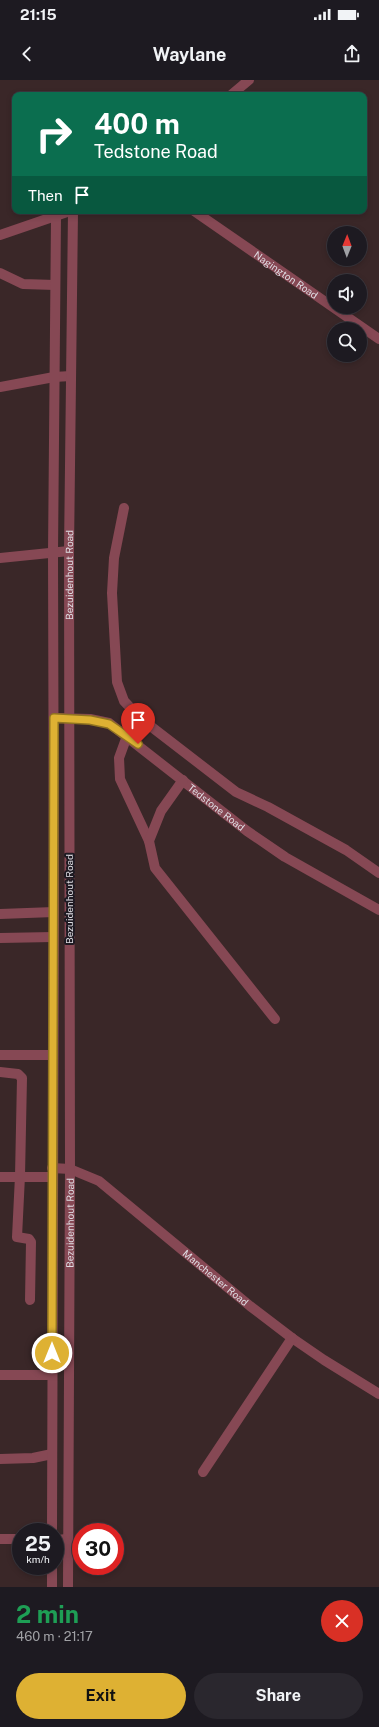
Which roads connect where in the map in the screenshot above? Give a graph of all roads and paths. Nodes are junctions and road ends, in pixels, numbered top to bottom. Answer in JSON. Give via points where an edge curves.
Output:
{"nodes":[{"id":1,"x":249,"y":80,"type":"edge"},
{"id":2,"x":235,"y":92,"type":"edge"},
{"id":3,"x":64,"y":214,"type":"edge"},
{"id":4,"x":72,"y":214,"type":"edge"},
{"id":5,"x":198,"y":214,"type":"edge"},
{"id":6,"x":56,"y":217,"type":"junction"},
{"id":7,"x":0,"y":235,"type":"edge"},
{"id":8,"x":0,"y":273,"type":"edge"},
{"id":9,"x":55,"y":285,"type":"junction"},
{"id":10,"x":379,"y":339,"type":"edge"},
{"id":11,"x":71,"y":376,"type":"junction"},
{"id":12,"x":54,"y":377,"type":"junction"},
{"id":13,"x":0,"y":386,"type":"edge"},
{"id":14,"x":124,"y":508,"type":"dead end"},
{"id":15,"x":69,"y":551,"type":"junction"},
{"id":16,"x":53,"y":553,"type":"junction"},
{"id":17,"x":0,"y":558,"type":"edge"},
{"id":18,"x":70,"y":672,"type":"junction"},
{"id":19,"x":54,"y":673,"type":"junction"},
{"id":20,"x":54,"y":718,"type":"junction"},
{"id":21,"x":70,"y":719,"type":"junction"},
{"id":22,"x":126,"y":736,"type":"junction"},
{"id":23,"x":183,"y":780,"type":"junction"},
{"id":24,"x":149,"y":841,"type":"junction"},
{"id":25,"x":379,"y":873,"type":"edge"},
{"id":26,"x":69,"y":908,"type":"junction"},
{"id":27,"x":54,"y":910,"type":"junction"},
{"id":28,"x":379,"y":910,"type":"edge"},
{"id":29,"x":0,"y":914,"type":"edge"},
{"id":30,"x":53,"y":936,"type":"junction"},
{"id":31,"x":0,"y":938,"type":"edge"},
{"id":32,"x":275,"y":1019,"type":"dead end"},
{"id":33,"x":69,"y":1048,"type":"junction"},
{"id":34,"x":53,"y":1051,"type":"junction"},
{"id":35,"x":0,"y":1055,"type":"edge"},
{"id":36,"x":0,"y":1072,"type":"edge"},
{"id":37,"x":70,"y":1169,"type":"junction"},
{"id":38,"x":52,"y":1172,"type":"junction"},
{"id":39,"x":20,"y":1176,"type":"junction"},
{"id":40,"x":0,"y":1177,"type":"edge"},
{"id":41,"x":30,"y":1300,"type":"dead end"},
{"id":42,"x":292,"y":1338,"type":"junction"},
{"id":43,"x":69,"y":1369,"type":"junction"},
{"id":44,"x":52,"y":1372,"type":"junction"},
{"id":45,"x":0,"y":1375,"type":"edge"},
{"id":46,"x":379,"y":1394,"type":"edge"},
{"id":47,"x":0,"y":1459,"type":"edge"},
{"id":48,"x":52,"y":1459,"type":"junction"},
{"id":49,"x":68,"y":1466,"type":"junction"},
{"id":50,"x":203,"y":1472,"type":"dead end"},
{"id":51,"x":52,"y":1523,"type":"edge"},
{"id":52,"x":0,"y":1539,"type":"edge"},
{"id":53,"x":12,"y":1539,"type":"edge"},
{"id":54,"x":64,"y":1539,"type":"edge"},
{"id":55,"x":68,"y":1539,"type":"junction"},
{"id":56,"x":52,"y":1575,"type":"edge"},
{"id":57,"x":52,"y":1587,"type":"edge"},
{"id":58,"x":69,"y":1587,"type":"edge"}],
"edges":[{"from":1,"to":2,"type":"street"},
{"from":3,"to":6,"type":"street"},
{"from":4,"to":11,"type":"street","name":"Bezuidenhout Road"},
{"from":5,"to":10,"type":"street","name":"Nagington Road"},
{"from":6,"to":7,"type":"street"},
{"from":6,"to":9,"type":"street","name":"Bezuidenhout Road"},
{"from":8,"to":9,"type":"street","via":[[23,284]]},
{"from":9,"to":12,"type":"street","name":"Bezuidenhout Road"},
{"from":11,"to":12,"type":"street"},
{"from":11,"to":15,"type":"street","name":"Bezuidenhout Road"},
{"from":12,"to":13,"type":"street"},
{"from":12,"to":16,"type":"street","name":"Bezuidenhout Road"},
{"from":14,"to":25,"type":"street","via":[[114,558],[112,593],[117,682],[124,701],[140,718],[236,792],[346,850]]},
{"from":15,"to":16,"type":"street"},
{"from":15,"to":18,"type":"street","name":"Bezuidenhout Road"},
{"from":16,"to":17,"type":"street"},
{"from":16,"to":19,"type":"street","name":"Bezuidenhout Road"},
{"from":18,"to":19,"type":"street"},
{"from":18,"to":21,"type":"street","name":"Bezuidenhout Road"},
{"from":19,"to":20,"type":"street","name":"Bezuidenhout Road"},
{"from":20,"to":21,"type":"street","name":"Tedstone Road"},
{"from":20,"to":27,"type":"street","name":"Bezuidenhout Road"},
{"from":21,"to":22,"type":"street","name":"Tedstone Road","via":[[109,724]]},
{"from":21,"to":26,"type":"street","name":"Bezuidenhout Road"},
{"from":22,"to":23,"type":"street","name":"Tedstone Road"},
{"from":22,"to":24,"type":"street","via":[[118,758],[120,779]]},
{"from":23,"to":24,"type":"street","via":[[161,811]]},
{"from":23,"to":28,"type":"street","name":"Tedstone Road","via":[[285,858]]},
{"from":24,"to":32,"type":"street","via":[[155,868]]},
{"from":26,"to":27,"type":"street"},
{"from":26,"to":33,"type":"street","name":"Bezuidenhout Road"},
{"from":27,"to":29,"type":"street"},
{"from":27,"to":30,"type":"street","name":"Bezuidenhout Road"},
{"from":30,"to":31,"type":"street"},
{"from":30,"to":34,"type":"street","name":"Bezuidenhout Road"},
{"from":33,"to":34,"type":"street"},
{"from":33,"to":37,"type":"street","name":"Bezuidenhout Road"},
{"from":34,"to":35,"type":"street"},
{"from":34,"to":38,"type":"street","name":"Bezuidenhout Road"},
{"from":36,"to":39,"type":"street","via":[[18,1074],[22,1078]]},
{"from":37,"to":38,"type":"street","name":"Manchester Road"},
{"from":37,"to":42,"type":"street","name":"Manchester Road","via":[[99,1181]]},
{"from":37,"to":43,"type":"street","name":"Bezuidenhout Road"},
{"from":38,"to":39,"type":"street","name":"Manchester Road"},
{"from":38,"to":44,"type":"street","name":"Bezuidenhout Road"},
{"from":39,"to":40,"type":"street","name":"Manchester Road"},
{"from":39,"to":41,"type":"street","via":[[16,1237],[29,1239],[31,1242]]},
{"from":42,"to":46,"type":"street","name":"Manchester Road"},
{"from":42,"to":50,"type":"street"},
{"from":43,"to":44,"type":"street"},
{"from":43,"to":49,"type":"street","name":"Bezuidenhout Road"},
{"from":44,"to":45,"type":"street"},
{"from":44,"to":48,"type":"street","name":"Bezuidenhout Road"},
{"from":47,"to":48,"type":"street"},
{"from":48,"to":49,"type":"street"},
{"from":48,"to":51,"type":"street","name":"Bezuidenhout Road"},
{"from":49,"to":55,"type":"street","name":"Bezuidenhout Road"},
{"from":52,"to":53,"type":"street"},
{"from":54,"to":55,"type":"street"},
{"from":55,"to":58,"type":"street","name":"Bezuidenhout Road"},
{"from":56,"to":57,"type":"street"}]}
